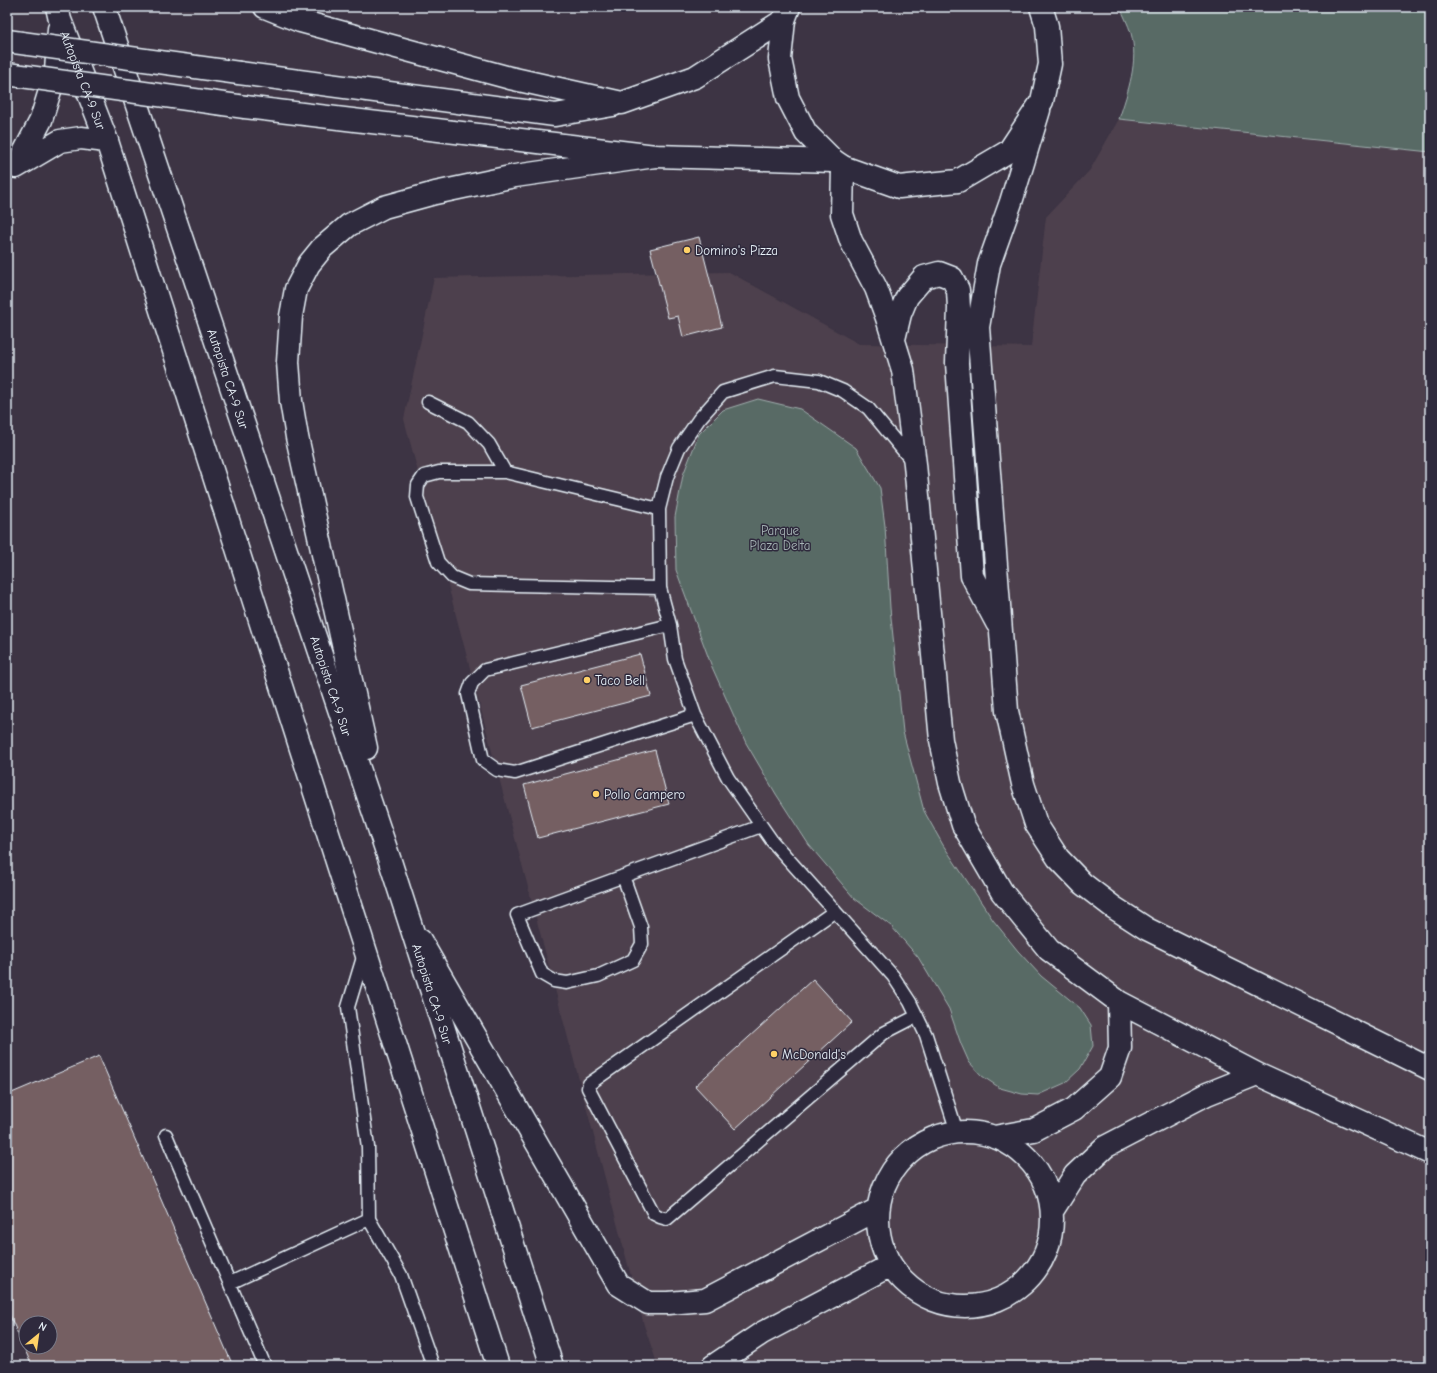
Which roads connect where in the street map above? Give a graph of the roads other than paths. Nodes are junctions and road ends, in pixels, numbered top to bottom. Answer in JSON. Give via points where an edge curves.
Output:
{"nodes":[{"id":1,"x":104,"y":7,"type":"edge"},
{"id":2,"x":265,"y":7,"type":"edge"},
{"id":3,"x":1040,"y":7,"type":"edge"},
{"id":4,"x":58,"y":13,"type":"edge"},
{"id":5,"x":787,"y":13,"type":"edge"},
{"id":6,"x":7,"y":40,"type":"edge"},
{"id":7,"x":7,"y":74,"type":"edge"},
{"id":8,"x":1042,"y":101,"type":"junction"},
{"id":9,"x":622,"y":103,"type":"junction"},
{"id":10,"x":107,"y":141,"type":"junction"},
{"id":11,"x":655,"y":156,"type":"junction"},
{"id":12,"x":839,"y":164,"type":"junction"},
{"id":13,"x":12,"y":171,"type":"edge"},
{"id":14,"x":894,"y":340,"type":"junction"},
{"id":15,"x":428,"y":402,"type":"dead end"},
{"id":16,"x":915,"y":464,"type":"junction"},
{"id":17,"x":505,"y":472,"type":"junction"},
{"id":18,"x":659,"y":509,"type":"junction"},
{"id":19,"x":660,"y":588,"type":"junction"},
{"id":20,"x":670,"y":625,"type":"junction"},
{"id":21,"x":1001,"y":629,"type":"junction"},
{"id":22,"x":695,"y":715,"type":"junction"},
{"id":23,"x":761,"y":826,"type":"junction"},
{"id":24,"x":390,"y":861,"type":"junction"},
{"id":25,"x":623,"y":876,"type":"junction"},
{"id":26,"x":835,"y":911,"type":"junction"},
{"id":27,"x":409,"y":920,"type":"junction"},
{"id":28,"x":365,"y":951,"type":"junction"},
{"id":29,"x":1119,"y":1002,"type":"junction"},
{"id":30,"x":917,"y":1016,"type":"junction"},
{"id":31,"x":1430,"y":1069,"type":"edge"},
{"id":32,"x":1257,"y":1074,"type":"junction"},
{"id":33,"x":958,"y":1132,"type":"junction"},
{"id":34,"x":166,"y":1135,"type":"dead end"},
{"id":35,"x":994,"y":1137,"type":"junction"},
{"id":36,"x":1428,"y":1152,"type":"edge"},
{"id":37,"x":878,"y":1209,"type":"junction"},
{"id":38,"x":1052,"y":1211,"type":"junction"},
{"id":39,"x":369,"y":1219,"type":"junction"},
{"id":40,"x":891,"y":1265,"type":"junction"},
{"id":41,"x":230,"y":1283,"type":"junction"},
{"id":42,"x":265,"y":1366,"type":"edge"},
{"id":43,"x":432,"y":1366,"type":"edge"},
{"id":44,"x":498,"y":1366,"type":"edge"},
{"id":45,"x":552,"y":1366,"type":"edge"},
{"id":46,"x":713,"y":1366,"type":"edge"}],
"edges":[{"from":1,"to":24,"type":"main road","name":"Autopista CA-9 Sur"},
{"from":2,"to":9,"type":"main road","via":[[300,21],[510,78]]},
{"from":3,"to":8,"type":"main road","via":[[1048,26],[1050,64]]},
{"from":4,"to":10,"type":"main road","name":"Autopista CA-9 Sur"},
{"from":4,"to":13,"type":"main road","via":[[56,71],[41,120]]},
{"from":5,"to":9,"type":"main road","via":[[695,77]]},
{"from":5,"to":12,"type":"main road","via":[[780,59],[788,98],[806,133]]},
{"from":6,"to":9,"type":"main road","bridge":true,"via":[[555,115]]},
{"from":7,"to":11,"type":"main road","bridge":true,"via":[[245,107]]},
{"from":8,"to":12,"type":"main road","via":[[1008,151],[958,181],[899,186]]},
{"from":8,"to":21,"type":"main road","via":[[989,264],[978,327]]},
{"from":10,"to":13,"type":"main road","via":[[81,138],[60,141]]},
{"from":10,"to":28,"type":"main road","name":"Autopista CA-9 Sur"},
{"from":11,"to":12,"type":"main road"},
{"from":11,"to":24,"type":"main road","via":[[515,176],[384,208],[349,225],[322,248],[308,264],[296,289],[291,316],[288,362],[291,401]]},
{"from":12,"to":14,"type":"main road","via":[[842,214],[851,241],[876,288]]},
{"from":14,"to":16,"type":"main road","via":[[903,370]]},
{"from":14,"to":21,"type":"main road","via":[[907,297],[924,277],[939,274],[952,278],[958,290],[957,363],[972,576]]},
{"from":15,"to":17,"type":"lane","via":[[468,422],[489,444]]},
{"from":16,"to":18,"type":"lane","via":[[868,408],[843,391],[819,381],[775,376],[723,392],[699,419],[679,448],[667,477]]},
{"from":16,"to":29,"type":"main road","via":[[941,740],[950,784],[963,825],[1002,892],[1049,950]]},
{"from":17,"to":18,"type":"lane"},
{"from":17,"to":19,"type":"lane","via":[[439,472],[424,476],[418,485],[417,497],[438,562],[452,578],[469,584]]},
{"from":18,"to":19,"type":"lane"},
{"from":19,"to":20,"type":"lane"},
{"from":20,"to":22,"type":"lane","via":[[675,659]]},
{"from":20,"to":22,"type":"lane","via":[[485,670],[472,683],[468,694],[483,760],[497,770],[515,773]]},
{"from":21,"to":31,"type":"main road","via":[[1007,711],[1023,784],[1036,824],[1058,858],[1078,879],[1113,907],[1147,929]]},
{"from":22,"to":23,"type":"lane","via":[[728,778]]},
{"from":23,"to":25,"type":"lane"},
{"from":23,"to":26,"type":"lane"},
{"from":24,"to":27,"type":"main road","name":"Autopista CA-9 Sur"},
{"from":25,"to":25,"type":"lane","via":[[517,915],[542,974],[554,981],[568,983],[598,976],[633,960],[642,944],[641,927]]},
{"from":26,"to":30,"type":"lane","via":[[893,976]]},
{"from":26,"to":30,"type":"lane","via":[[589,1084],[588,1088],[654,1214],[667,1219],[884,1033]]},
{"from":27,"to":37,"type":"main road","via":[[606,1265],[618,1284],[642,1299],[648,1302],[668,1303],[705,1300]]},
{"from":27,"to":45,"type":"main road","name":"Autopista CA-9 Sur"},
{"from":28,"to":39,"type":"lane","via":[[348,1007],[368,1147]]},
{"from":28,"to":44,"type":"main road","name":"Autopista CA-9 Sur"},
{"from":29,"to":32,"type":"main road"},
{"from":29,"to":35,"type":"main road","via":[[1120,1048],[1110,1077],[1074,1110],[1034,1130]]},
{"from":30,"to":33,"type":"lane","via":[[926,1035]]},
{"from":32,"to":36,"type":"main road"},
{"from":32,"to":38,"type":"main road","via":[[1207,1094],[1105,1147],[1075,1175]]},
{"from":33,"to":35,"type":"main road","via":[[976,1132]]},
{"from":33,"to":37,"type":"main road","via":[[928,1140],[903,1156],[886,1180]]},
{"from":34,"to":41,"type":"lane"},
{"from":35,"to":38,"type":"main road","via":[[1016,1148],[1034,1165],[1046,1186]]},
{"from":37,"to":40,"type":"main road","via":[[879,1239]]},
{"from":38,"to":40,"type":"main road","via":[[1049,1244],[1034,1273],[1008,1295],[977,1305],[944,1304],[914,1290]]},
{"from":39,"to":41,"type":"lane"},
{"from":39,"to":43,"type":"lane","via":[[401,1275]]},
{"from":40,"to":46,"type":"main road","via":[[762,1333]]},
{"from":41,"to":42,"type":"lane"}]}
